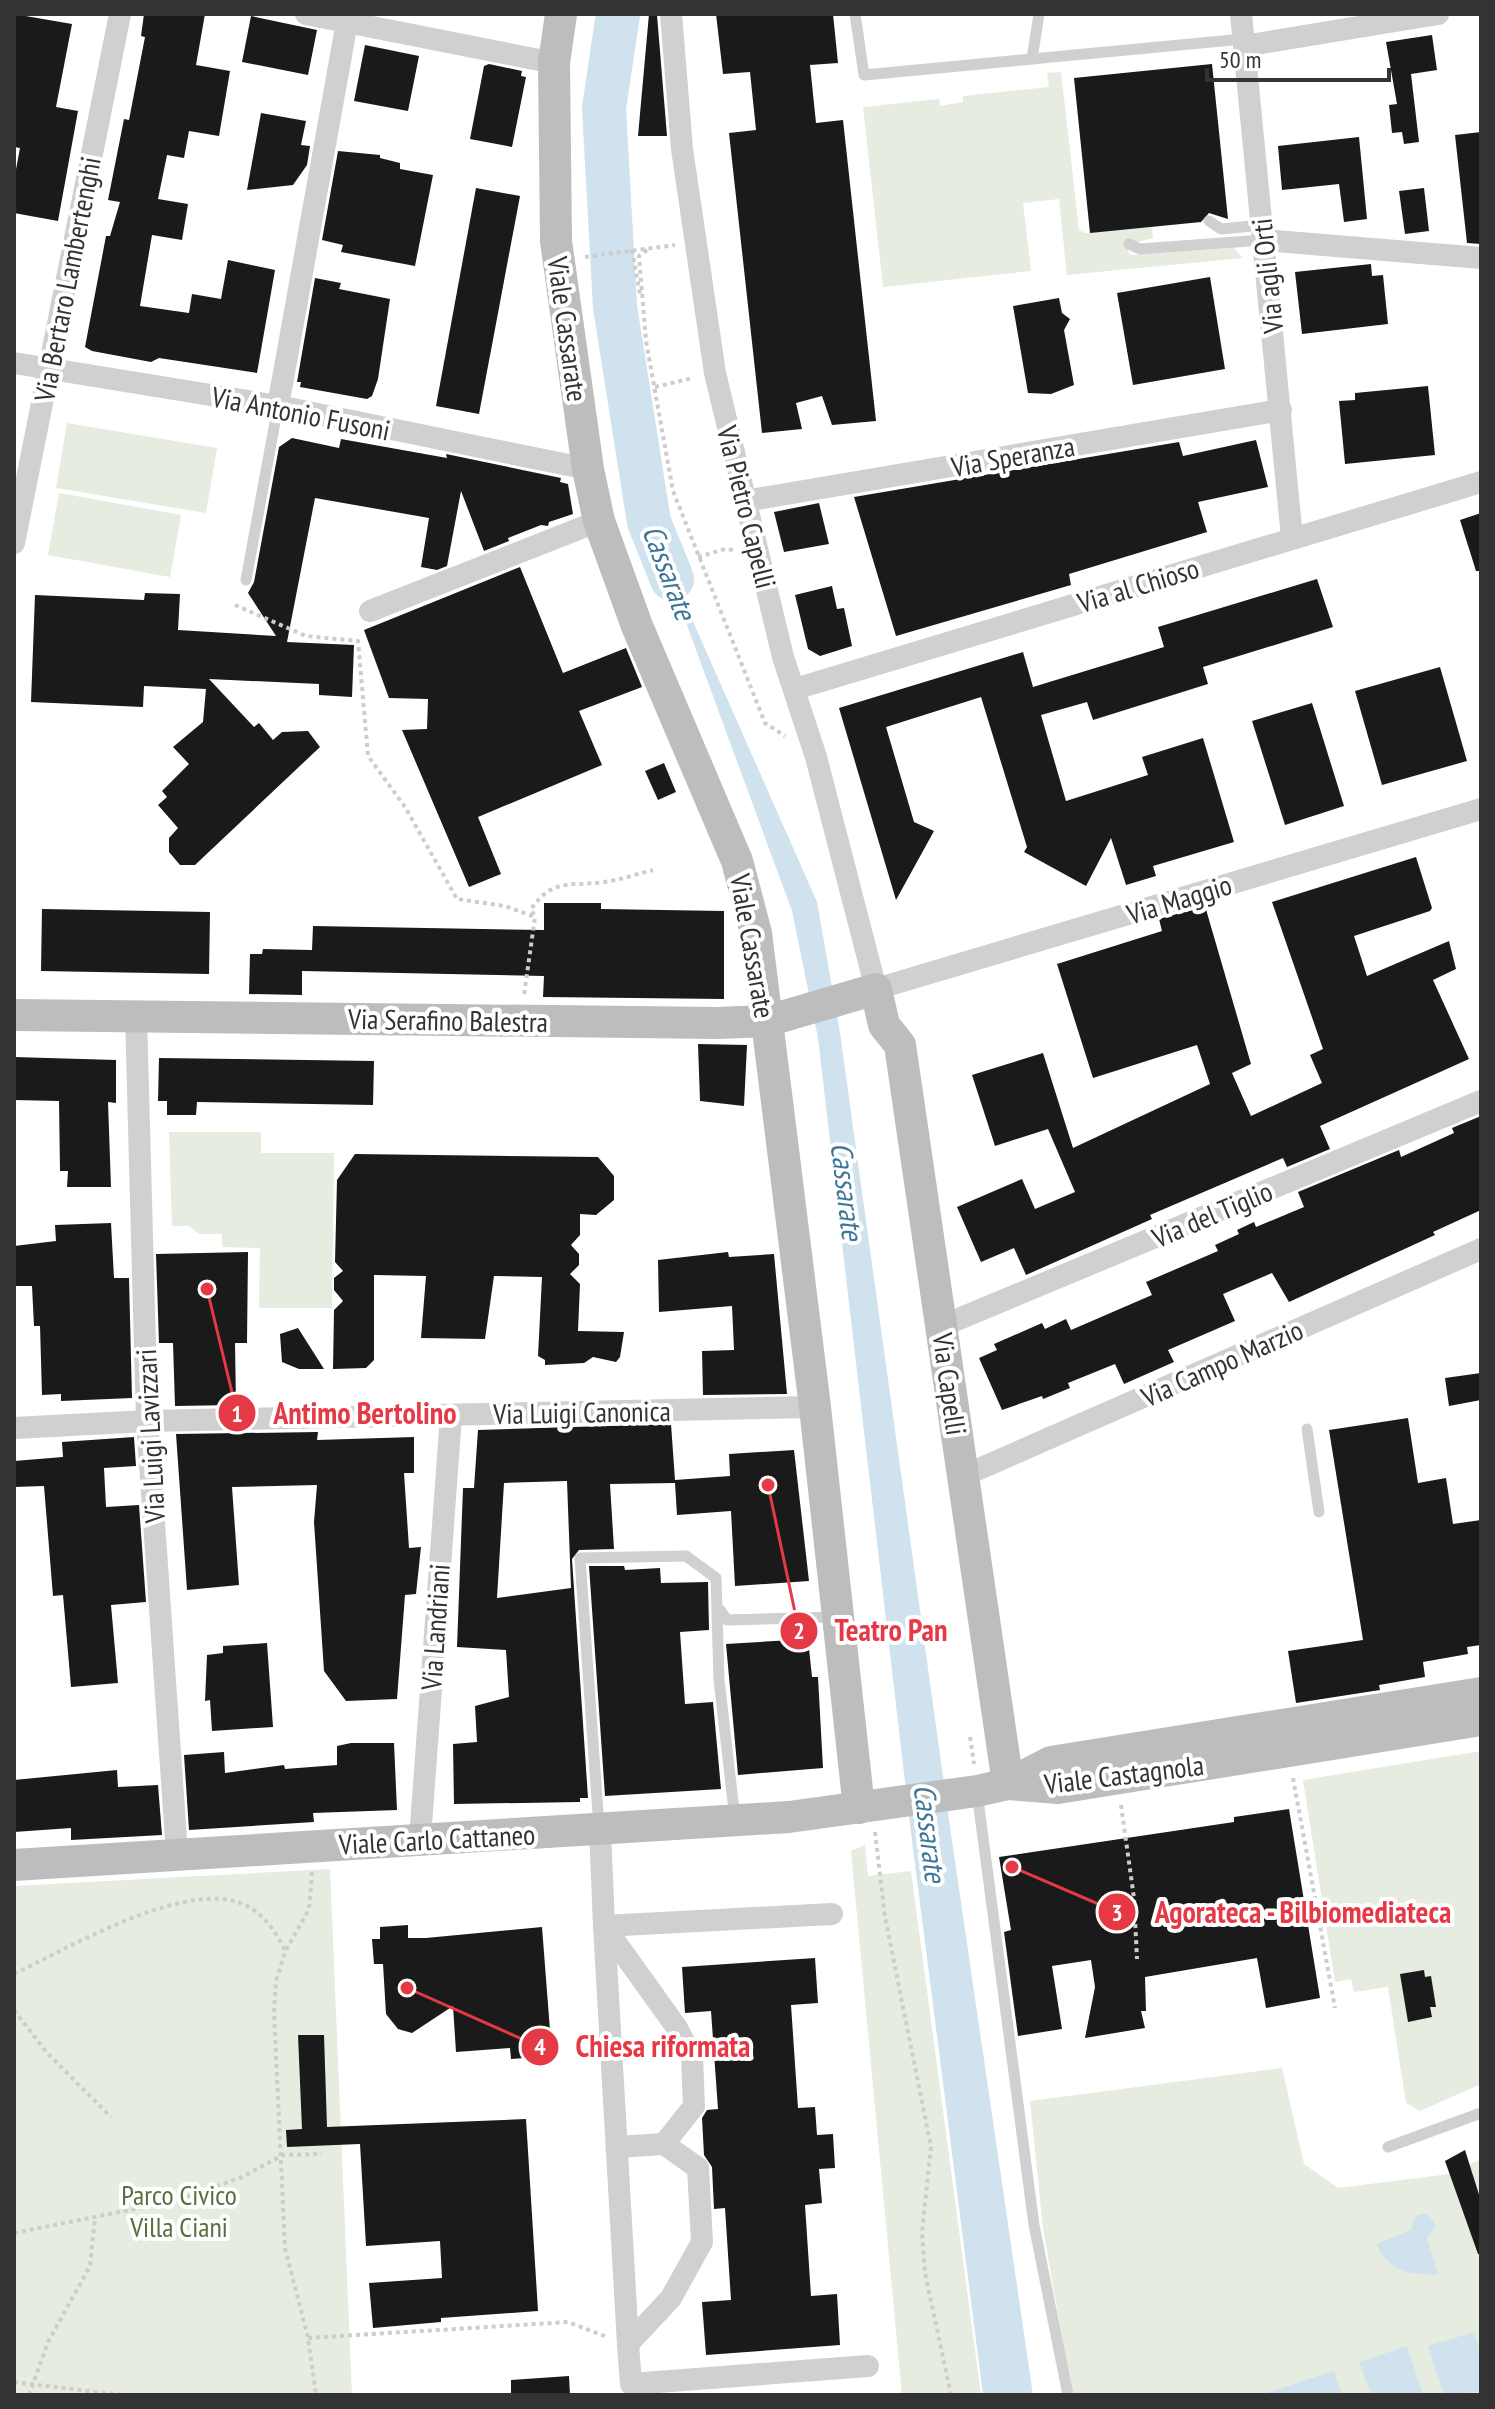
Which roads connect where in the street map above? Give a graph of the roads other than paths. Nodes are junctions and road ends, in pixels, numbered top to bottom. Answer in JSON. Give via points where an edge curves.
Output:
{"nodes":[{"id":1,"x":120,"y":14,"type":"edge"},
{"id":2,"x":306,"y":14,"type":"edge"},
{"id":3,"x":561,"y":14,"type":"edge"},
{"id":4,"x":671,"y":14,"type":"edge"},
{"id":5,"x":855,"y":14,"type":"edge"},
{"id":6,"x":1039,"y":14,"type":"edge"},
{"id":7,"x":1241,"y":14,"type":"edge"},
{"id":8,"x":1438,"y":14,"type":"edge"},
{"id":9,"x":347,"y":22,"type":"junction"},
{"id":10,"x":1244,"y":43,"type":"junction"},
{"id":11,"x":1032,"y":59,"type":"junction"},
{"id":12,"x":554,"y":63,"type":"junction"},
{"id":13,"x":1209,"y":221,"type":"dead end"},
{"id":14,"x":1262,"y":232,"type":"junction"},
{"id":15,"x":1129,"y":244,"type":"dead end"},
{"id":16,"x":1481,"y":258,"type":"edge"},
{"id":17,"x":14,"y":363,"type":"edge"},
{"id":18,"x":50,"y":370,"type":"junction"},
{"id":19,"x":278,"y":406,"type":"junction"},
{"id":20,"x":1281,"y":410,"type":"junction"},
{"id":21,"x":588,"y":469,"type":"junction"},
{"id":22,"x":1481,"y":482,"type":"edge"},
{"id":23,"x":745,"y":501,"type":"junction"},
{"id":24,"x":599,"y":521,"type":"junction"},
{"id":25,"x":1292,"y":538,"type":"junction"},
{"id":26,"x":14,"y":543,"type":"edge"},
{"id":27,"x":246,"y":580,"type":"dead end"},
{"id":28,"x":370,"y":611,"type":"dead end"},
{"id":29,"x":795,"y":689,"type":"junction"},
{"id":30,"x":1481,"y":809,"type":"edge"},
{"id":31,"x":864,"y":992,"type":"junction"},
{"id":32,"x":14,"y":1015,"type":"edge"},
{"id":33,"x":136,"y":1016,"type":"junction"},
{"id":34,"x":779,"y":1018,"type":"junction"},
{"id":35,"x":1481,"y":1101,"type":"edge"},
{"id":36,"x":1481,"y":1249,"type":"edge"},
{"id":37,"x":942,"y":1326,"type":"junction"},
{"id":38,"x":815,"y":1407,"type":"junction"},
{"id":39,"x":451,"y":1416,"type":"junction"},
{"id":40,"x":147,"y":1421,"type":"junction"},
{"id":41,"x":14,"y":1428,"type":"edge"},
{"id":42,"x":1307,"y":1429,"type":"dead end"},
{"id":43,"x":963,"y":1476,"type":"junction"},
{"id":44,"x":1319,"y":1512,"type":"dead end"},
{"id":45,"x":720,"y":1610,"type":"junction"},
{"id":46,"x":838,"y":1616,"type":"junction"},
{"id":47,"x":1481,"y":1693,"type":"edge"},
{"id":48,"x":1481,"y":1720,"type":"edge"},
{"id":49,"x":1008,"y":1784,"type":"junction"},
{"id":50,"x":968,"y":1793,"type":"junction"},
{"id":51,"x":877,"y":1805,"type":"junction"},
{"id":52,"x":735,"y":1820,"type":"junction"},
{"id":53,"x":600,"y":1830,"type":"junction"},
{"id":54,"x":420,"y":1839,"type":"junction"},
{"id":55,"x":177,"y":1854,"type":"junction"},
{"id":56,"x":14,"y":1865,"type":"edge"},
{"id":57,"x":832,"y":1914,"type":"dead end"},
{"id":58,"x":604,"y":1926,"type":"junction"},
{"id":59,"x":1481,"y":2113,"type":"edge"},
{"id":60,"x":664,"y":2144,"type":"junction"},
{"id":61,"x":617,"y":2147,"type":"junction"},
{"id":62,"x":1388,"y":2147,"type":"dead end"},
{"id":63,"x":628,"y":2344,"type":"junction"},
{"id":64,"x":868,"y":2366,"type":"dead end"},
{"id":65,"x":631,"y":2389,"type":"edge"},
{"id":66,"x":1068,"y":2395,"type":"edge"}],
"edges":[{"from":1,"to":18,"type":"street","name":"Via Bertaro Lambertenghi"},
{"from":2,"to":9,"type":"street"},
{"from":3,"to":12,"type":"main road","name":"Viale Cassarate"},
{"from":4,"to":23,"type":"street","name":"Via Pietro Capelli","via":[[684,164],[715,373]]},
{"from":5,"to":11,"type":"lane","via":[[864,75]]},
{"from":6,"to":11,"type":"lane"},
{"from":7,"to":10,"type":"street","name":"Via agli Orti"},
{"from":8,"to":10,"type":"street"},
{"from":9,"to":12,"type":"street"},
{"from":9,"to":19,"type":"street"},
{"from":10,"to":11,"type":"lane"},
{"from":10,"to":14,"type":"street","name":"Via agli Orti"},
{"from":12,"to":21,"type":"main road","name":"Viale Cassarate","via":[[556,241]]},
{"from":13,"to":14,"type":"lane","via":[[1221,229]]},
{"from":14,"to":15,"type":"lane","via":[[1140,249]]},
{"from":14,"to":16,"type":"street"},
{"from":14,"to":20,"type":"street","name":"Via agli Orti"},
{"from":17,"to":18,"type":"street","name":"Via Antonio Fusoni"},
{"from":18,"to":19,"type":"street","name":"Via Antonio Fusoni"},
{"from":18,"to":26,"type":"street","name":"Via Bertaro Lambertenghi"},
{"from":19,"to":21,"type":"street","name":"Via Antonio Fusoni"},
{"from":19,"to":27,"type":"lane"},
{"from":20,"to":23,"type":"street","name":"Via Speranza"},
{"from":20,"to":25,"type":"street","name":"Via agli Orti"},
{"from":21,"to":24,"type":"main road","name":"Viale Cassarate"},
{"from":22,"to":25,"type":"street","name":"Via al Chioso"},
{"from":23,"to":29,"type":"street","name":"Via Pietro Capelli"},
{"from":24,"to":28,"type":"street"},
{"from":24,"to":34,"type":"main road","name":"Viale Cassarate","via":[[637,626],[737,861]]},
{"from":25,"to":29,"type":"street","name":"Via al Chioso"},
{"from":29,"to":31,"type":"street","name":"Via Pietro Capelli","via":[[816,757]]},
{"from":30,"to":31,"type":"street","name":"Via Maggio"},
{"from":31,"to":34,"type":"main road","name":"Via Serafino Balestra"},
{"from":31,"to":37,"type":"main road","name":"Via Capelli","via":[[900,1045]]},
{"from":32,"to":33,"type":"main road","name":"Via Serafino Balestra"},
{"from":33,"to":34,"type":"main road","name":"Via Serafino Balestra"},
{"from":33,"to":40,"type":"street","name":"Via Luigi Lavizzari"},
{"from":34,"to":38,"type":"main road","name":"Viale Cassarate"},
{"from":35,"to":37,"type":"street","name":"Via del Tiglio"},
{"from":36,"to":43,"type":"street","name":"Via Campo Marzio"},
{"from":37,"to":43,"type":"main road","name":"Via Capelli"},
{"from":38,"to":39,"type":"street","name":"Via Luigi Canonica"},
{"from":38,"to":46,"type":"main road","name":"Viale Cassarate"},
{"from":39,"to":40,"type":"street","name":"Via Luigi Canonica"},
{"from":39,"to":54,"type":"street","name":"Via Landriani"},
{"from":40,"to":41,"type":"street","name":"Via Luigi Canonica"},
{"from":40,"to":55,"type":"street","name":"Via Luigi Lavizzari"},
{"from":42,"to":44,"type":"lane"},
{"from":43,"to":49,"type":"main road","name":"Via Capelli"},
{"from":45,"to":46,"type":"lane","via":[[727,1620]]},
{"from":45,"to":52,"type":"lane","via":[[719,1680]]},
{"from":45,"to":53,"type":"lane","via":[[716,1578],[686,1556],[580,1558]]},
{"from":46,"to":51,"type":"main road","name":"Viale Cassarate"},
{"from":47,"to":49,"type":"main road","name":"Viale Castagnola","via":[[1051,1762]]},
{"from":48,"to":49,"type":"main road","name":"Viale Castagnola","via":[[1058,1788]]},
{"from":49,"to":50,"type":"main road","name":"Viale Carlo Cattaneo"},
{"from":50,"to":51,"type":"main road","name":"Viale Carlo Cattaneo"},
{"from":50,"to":66,"type":"lane","via":[[1034,2225]]},
{"from":51,"to":52,"type":"main road","name":"Viale Carlo Cattaneo"},
{"from":52,"to":53,"type":"main road","name":"Viale Carlo Cattaneo"},
{"from":53,"to":54,"type":"main road","name":"Viale Carlo Cattaneo"},
{"from":53,"to":58,"type":"street"},
{"from":54,"to":55,"type":"main road","name":"Viale Carlo Cattaneo"},
{"from":55,"to":56,"type":"main road","name":"Viale Carlo Cattaneo"},
{"from":57,"to":58,"type":"street"},
{"from":58,"to":60,"type":"street","via":[[692,2057],[694,2106]]},
{"from":58,"to":61,"type":"street"},
{"from":59,"to":62,"type":"lane"},
{"from":60,"to":61,"type":"street"},
{"from":60,"to":63,"type":"street","via":[[698,2168],[702,2242],[671,2298]]},
{"from":61,"to":63,"type":"street"},
{"from":63,"to":65,"type":"street"},
{"from":64,"to":65,"type":"street"}]}
